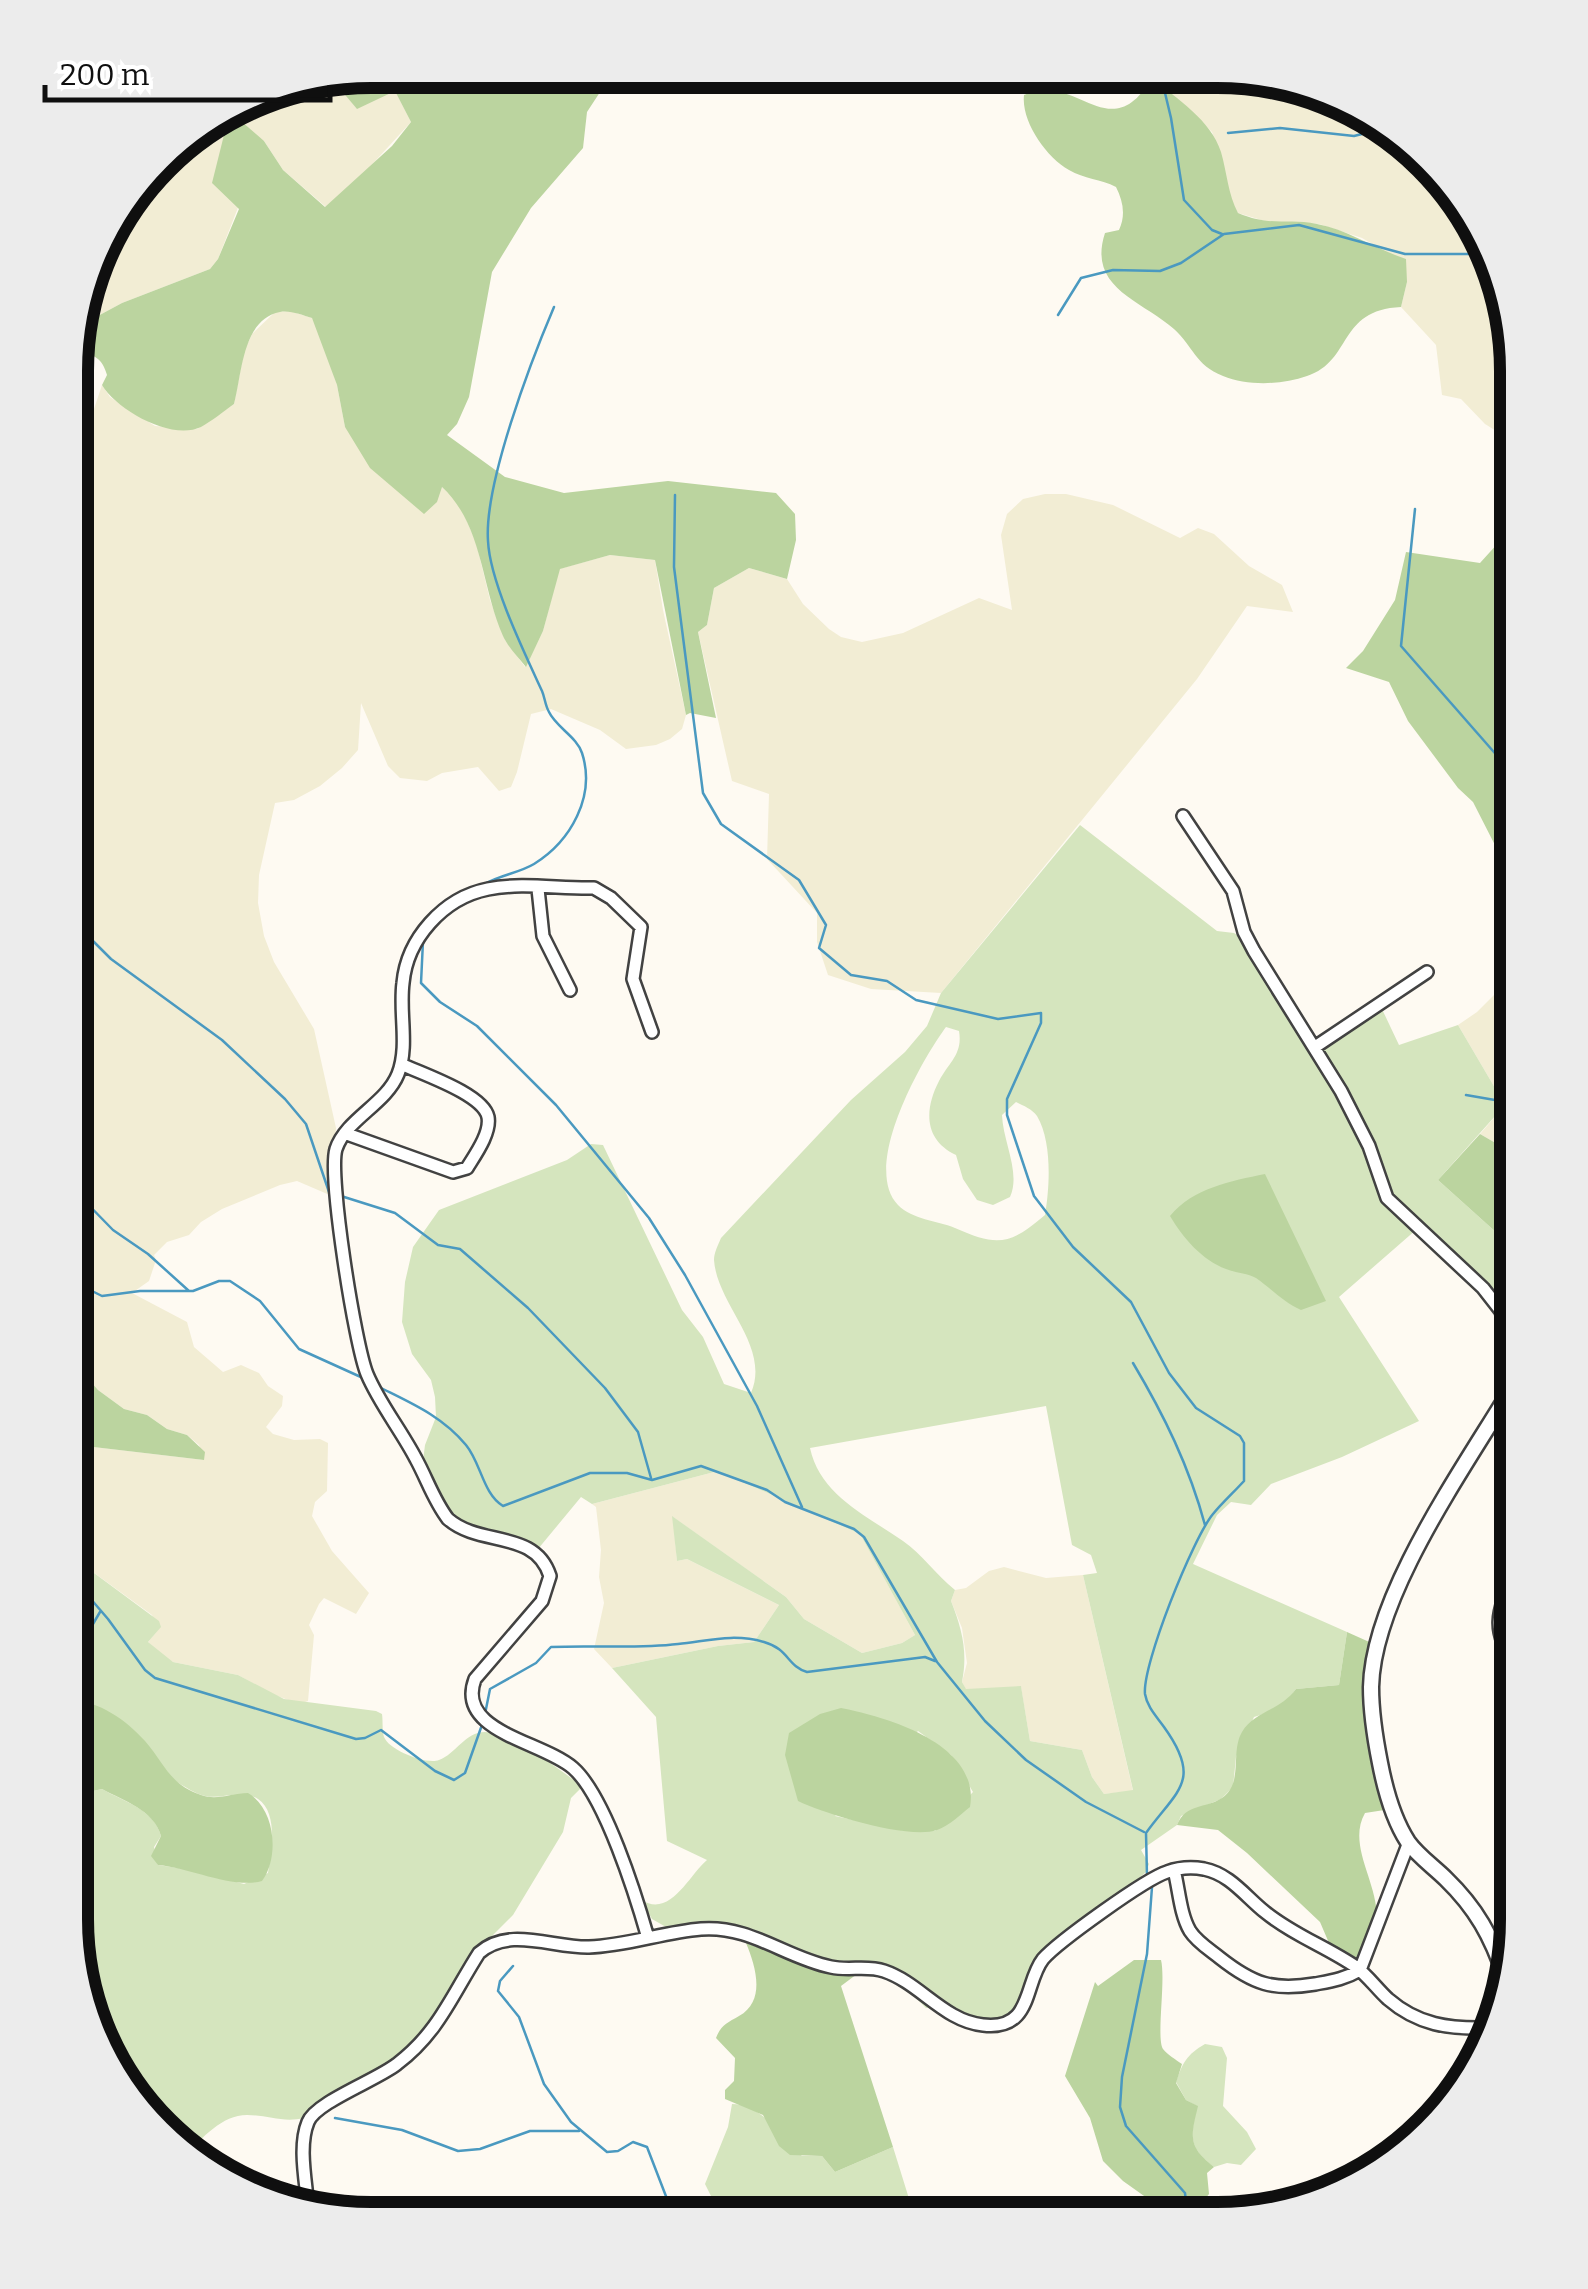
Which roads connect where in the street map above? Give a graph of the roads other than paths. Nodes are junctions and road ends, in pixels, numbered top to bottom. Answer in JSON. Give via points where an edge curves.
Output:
{"nodes":[{"id":1,"x":1183,"y":816,"type":"dead end"},
{"id":2,"x":538,"y":888,"type":"junction"},
{"id":3,"x":1427,"y":972,"type":"dead end"},
{"id":4,"x":570,"y":990,"type":"dead end"},
{"id":5,"x":652,"y":1032,"type":"dead end"},
{"id":6,"x":1314,"y":1047,"type":"junction"},
{"id":7,"x":401,"y":1064,"type":"junction"},
{"id":8,"x":347,"y":1134,"type":"junction"},
{"id":9,"x":1500,"y":1310,"type":"edge"},
{"id":10,"x":1500,"y":1407,"type":"edge"},
{"id":11,"x":1408,"y":1842,"type":"junction"},
{"id":12,"x":1174,"y":1870,"type":"junction"},
{"id":13,"x":648,"y":1938,"type":"junction"},
{"id":14,"x":1497,"y":1957,"type":"edge"},
{"id":15,"x":1360,"y":1970,"type":"junction"},
{"id":16,"x":1478,"y":2027,"type":"edge"},
{"id":17,"x":307,"y":2194,"type":"edge"}],
"edges":[{"from":1,"to":6,"type":"street","via":[[1233,891],[1244,932]]},
{"from":2,"to":4,"type":"street","via":[[543,936]]},
{"from":2,"to":5,"type":"street","via":[[600,890],[638,922],[632,978]]},
{"from":2,"to":7,"type":"street","via":[[467,896],[422,932],[406,964]]},
{"from":3,"to":6,"type":"street"},
{"from":6,"to":9,"type":"street","via":[[1360,1126],[1387,1198]]},
{"from":7,"to":8,"type":"street","via":[[388,1090]]},
{"from":7,"to":8,"type":"street","via":[[484,1108],[488,1125],[467,1168],[453,1172]]},
{"from":8,"to":13,"type":"street","via":[[335,1154],[335,1186],[367,1375],[448,1518],[467,1531],[532,1549],[550,1576],[542,1602],[475,1678],[472,1702],[485,1722],[555,1756],[583,1778]]},
{"from":10,"to":11,"type":"street","via":[[1422,1539],[1376,1652],[1374,1732],[1388,1800]]},
{"from":11,"to":14,"type":"street","via":[[1472,1905]]},
{"from":11,"to":15,"type":"street"},
{"from":12,"to":13,"type":"street","via":[[1059,1945],[1036,1971],[1022,2009],[990,2026],[953,2016],[886,1972],[828,1966],[741,1933],[702,1929]]},
{"from":12,"to":15,"type":"street","via":[[1221,1875],[1288,1930]]},
{"from":12,"to":15,"type":"street","via":[[1189,1929],[1252,1980],[1290,1988]]},
{"from":13,"to":17,"type":"street","via":[[588,1947],[506,1940],[488,1945],[423,2041],[379,2077],[311,2116],[304,2135]]},
{"from":15,"to":16,"type":"street","via":[[1389,2000],[1428,2024]]}]}
